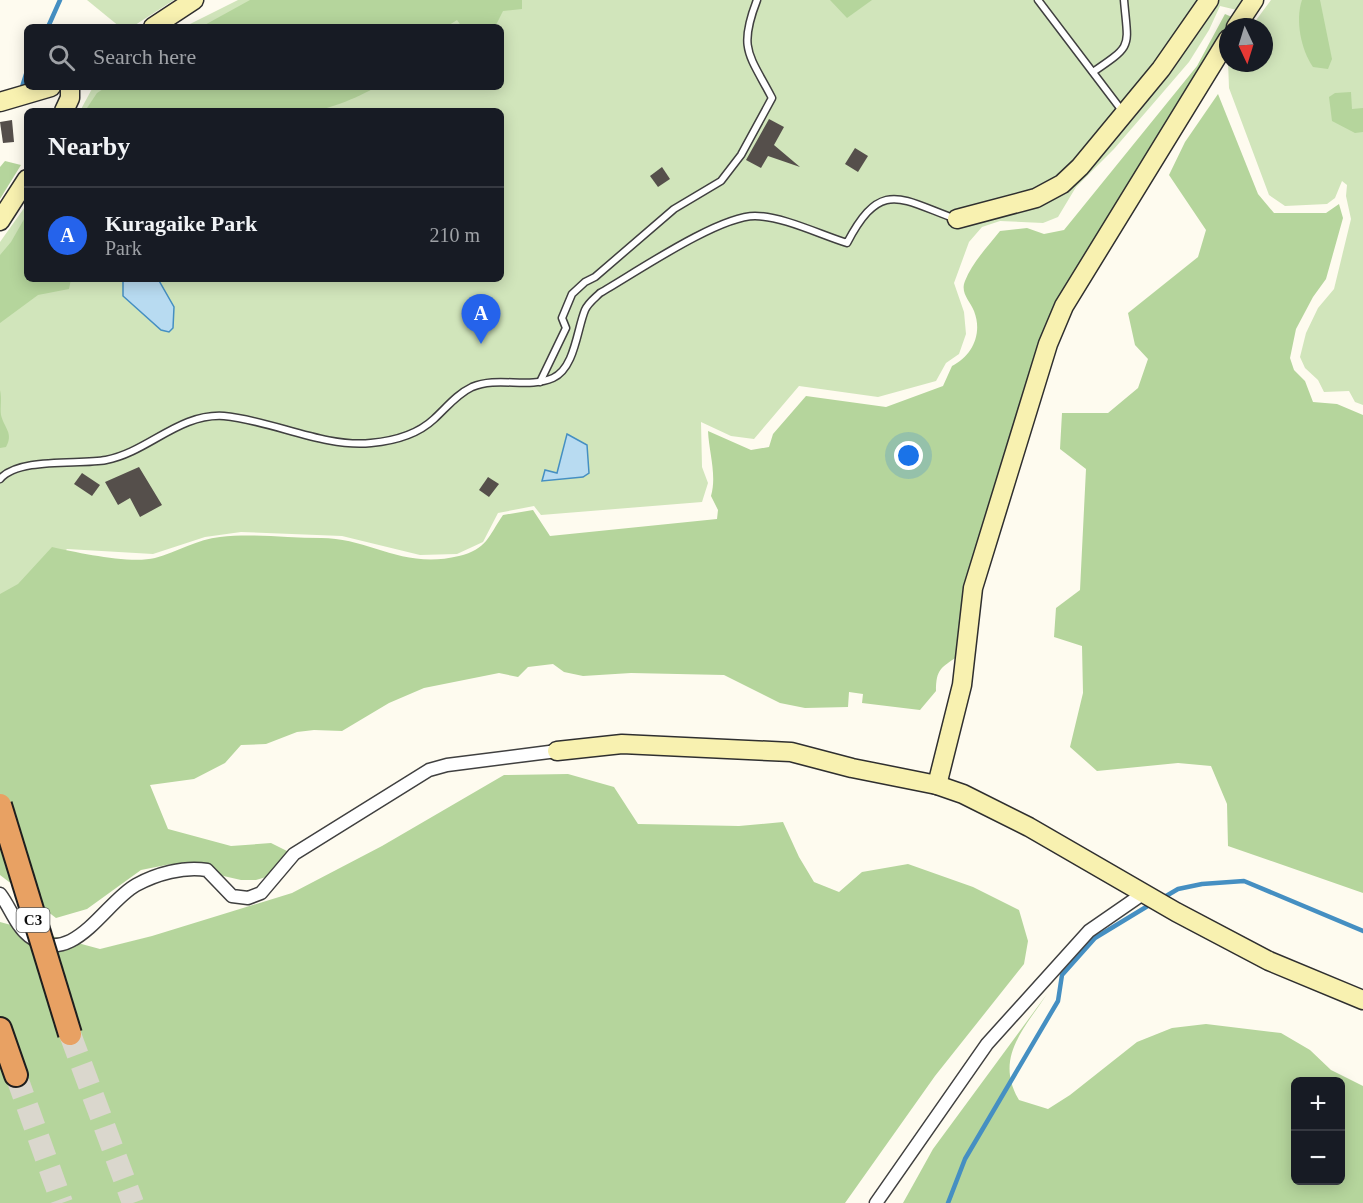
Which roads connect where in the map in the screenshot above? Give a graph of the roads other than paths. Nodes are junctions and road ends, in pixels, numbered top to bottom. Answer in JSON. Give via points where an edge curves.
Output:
{"nodes":[{"id":1,"x":194,"y":0,"type":"edge"},
{"id":2,"x":757,"y":0,"type":"edge"},
{"id":3,"x":1038,"y":0,"type":"edge"},
{"id":4,"x":1124,"y":0,"type":"edge"},
{"id":5,"x":1209,"y":0,"type":"edge"},
{"id":6,"x":1254,"y":0,"type":"edge"},
{"id":7,"x":1242,"y":18,"type":"edge"},
{"id":8,"x":158,"y":24,"type":"edge"},
{"id":9,"x":1219,"y":54,"type":"edge"},
{"id":10,"x":1093,"y":72,"type":"junction"},
{"id":11,"x":41,"y":90,"type":"edge"},
{"id":12,"x":70,"y":90,"type":"edge"},
{"id":13,"x":0,"y":102,"type":"edge"},
{"id":14,"x":65,"y":108,"type":"edge"},
{"id":15,"x":1124,"y":112,"type":"junction"},
{"id":16,"x":24,"y":184,"type":"edge"},
{"id":17,"x":957,"y":219,"type":"joint"},
{"id":18,"x":0,"y":221,"type":"edge"},
{"id":19,"x":540,"y":382,"type":"junction"},
{"id":20,"x":0,"y":479,"type":"edge"},
{"id":21,"x":557,"y":751,"type":"joint"},
{"id":22,"x":937,"y":785,"type":"junction"},
{"id":23,"x":0,"y":805,"type":"edge"},
{"id":24,"x":0,"y":894,"type":"edge"},
{"id":25,"x":1147,"y":895,"type":"junction"},
{"id":26,"x":1363,"y":1000,"type":"edge"},
{"id":27,"x":0,"y":1029,"type":"edge"},
{"id":28,"x":70,"y":1034,"type":"tunnel mouth"},
{"id":29,"x":16,"y":1075,"type":"tunnel mouth"},
{"id":30,"x":876,"y":1203,"type":"edge"}],
"edges":[{"from":1,"to":8,"type":"street"},
{"from":2,"to":19,"type":"lane","via":[[746,29],[746,41],[772,98],[741,154],[721,181],[675,209],[572,294],[562,318],[566,328]]},
{"from":3,"to":10,"type":"lane"},
{"from":4,"to":10,"type":"lane","via":[[1126,45]]},
{"from":5,"to":15,"type":"street","via":[[1161,69]]},
{"from":6,"to":7,"type":"street"},
{"from":9,"to":22,"type":"street","via":[[1064,306],[1048,344],[973,588],[962,685]]},
{"from":10,"to":15,"type":"lane"},
{"from":11,"to":13,"type":"street"},
{"from":12,"to":14,"type":"street"},
{"from":15,"to":17,"type":"street","via":[[1062,184],[1036,198]]},
{"from":16,"to":18,"type":"street"},
{"from":17,"to":19,"type":"lane","via":[[895,197],[881,199],[847,243],[757,216],[737,218],[600,293],[586,307],[565,368],[555,378]]},
{"from":19,"to":20,"type":"lane","via":[[492,382],[472,387],[417,431],[370,443],[342,441],[223,416],[179,424],[144,446],[105,460],[30,466]]},
{"from":21,"to":22,"type":"street","via":[[622,744],[791,752]]},
{"from":21,"to":24,"type":"street","via":[[429,770],[294,854],[256,897],[232,896],[207,870],[174,871],[135,885],[85,933],[48,945],[27,934]]},
{"from":22,"to":25,"type":"street","via":[[1029,827]]},
{"from":23,"to":28,"type":"highway","number":"C3","bridge":true},
{"from":25,"to":26,"type":"street","via":[[1269,961]]},
{"from":25,"to":30,"type":"street","via":[[1089,931],[987,1044]]},
{"from":27,"to":29,"type":"highway"}]}
